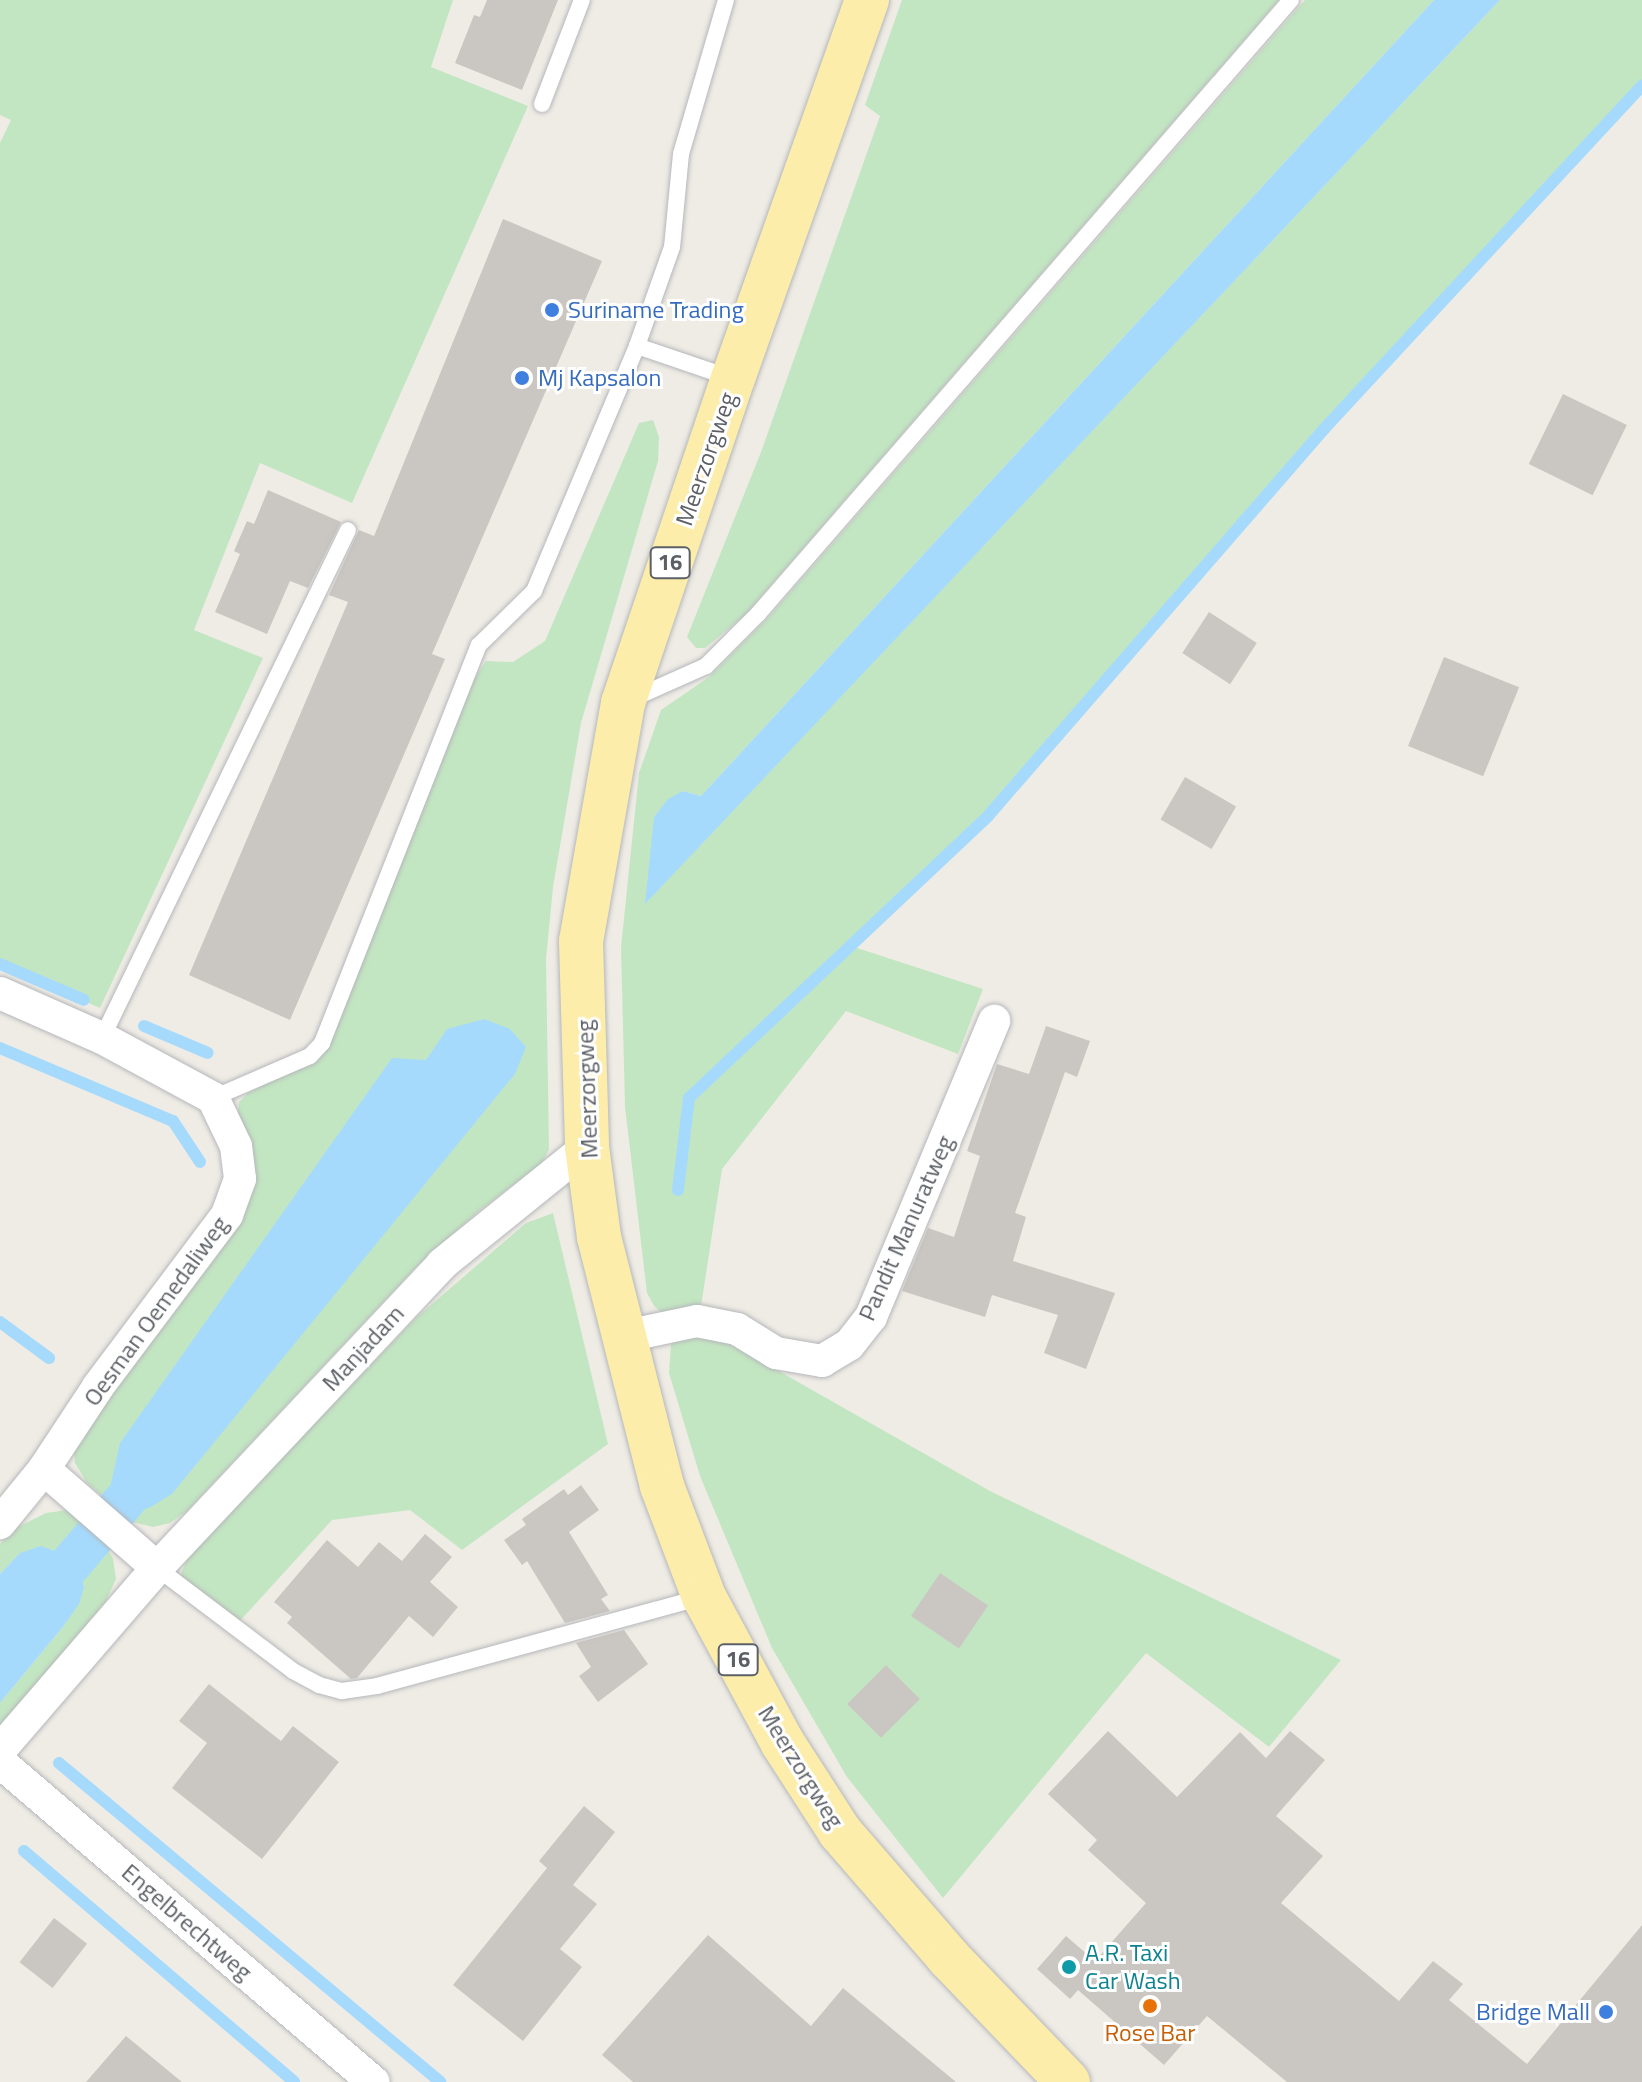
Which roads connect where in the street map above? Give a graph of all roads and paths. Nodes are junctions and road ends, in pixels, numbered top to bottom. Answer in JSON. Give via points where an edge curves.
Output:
{"nodes":[{"id":1,"x":582,"y":0,"type":"edge"},
{"id":2,"x":726,"y":0,"type":"edge"},
{"id":3,"x":867,"y":0,"type":"edge"},
{"id":4,"x":1291,"y":0,"type":"edge"},
{"id":5,"x":542,"y":104,"type":"dead end"},
{"id":6,"x":637,"y":346,"type":"junction"},
{"id":7,"x":733,"y":378,"type":"junction"},
{"id":8,"x":348,"y":530,"type":"dead end"},
{"id":9,"x":623,"y":703,"type":"junction"},
{"id":10,"x":0,"y":993,"type":"edge"},
{"id":11,"x":994,"y":1021,"type":"dead end"},
{"id":12,"x":102,"y":1038,"type":"junction"},
{"id":13,"x":213,"y":1098,"type":"junction"},
{"id":14,"x":587,"y":1147,"type":"junction"},
{"id":15,"x":626,"y":1336,"type":"junction"},
{"id":16,"x":53,"y":1477,"type":"junction"},
{"id":17,"x":0,"y":1523,"type":"edge"},
{"id":18,"x":147,"y":1559,"type":"junction"},
{"id":19,"x":704,"y":1597,"type":"junction"},
{"id":20,"x":0,"y":1750,"type":"edge"},
{"id":21,"x":0,"y":1762,"type":"edge"},
{"id":22,"x":374,"y":2082,"type":"edge"},
{"id":23,"x":1068,"y":2082,"type":"edge"}],
"edges":[{"from":1,"to":5,"type":"lane"},
{"from":2,"to":6,"type":"lane","via":[[681,154],[672,247]]},
{"from":3,"to":7,"type":"main road","name":"Meerzorgweg","number":"16"},
{"from":4,"to":9,"type":"lane","via":[[758,614],[706,666]]},
{"from":6,"to":7,"type":"lane"},
{"from":6,"to":13,"type":"lane","via":[[534,591],[479,645],[322,1043],[310,1056]]},
{"from":7,"to":9,"type":"main road","name":"Meerzorgweg","number":"16"},
{"from":8,"to":12,"type":"lane"},
{"from":9,"to":14,"type":"main road","name":"Meerzorgweg","number":"16","via":[[581,941]]},
{"from":10,"to":12,"type":"street"},
{"from":11,"to":15,"type":"street","name":"Pandit Manuratweg","via":[[871,1317],[849,1345],[822,1361],[776,1353],[737,1329],[697,1321]]},
{"from":12,"to":13,"type":"street"},
{"from":13,"to":16,"type":"street","name":"Oesman Oemedaliweg","via":[[236,1146],[240,1179],[227,1215],[98,1387]]},
{"from":14,"to":15,"type":"main road","name":"Meerzorgweg","number":"16","via":[[599,1237]]},
{"from":14,"to":18,"type":"street","name":"Manjadam","via":[[442,1264]]},
{"from":15,"to":19,"type":"main road","name":"Meerzorgweg","number":"16","via":[[662,1486]]},
{"from":16,"to":17,"type":"street","name":"Oesman Oemedaliweg"},
{"from":16,"to":18,"type":"street"},
{"from":18,"to":19,"type":"lane","via":[[293,1671],[342,1691]]},
{"from":18,"to":20,"type":"street","name":"Manjadam"},
{"from":19,"to":23,"type":"main road","name":"Meerzorgweg","number":"16","via":[[782,1742],[840,1832],[949,1958]]},
{"from":21,"to":22,"type":"street","name":"Engelbrechtweg"}]}
